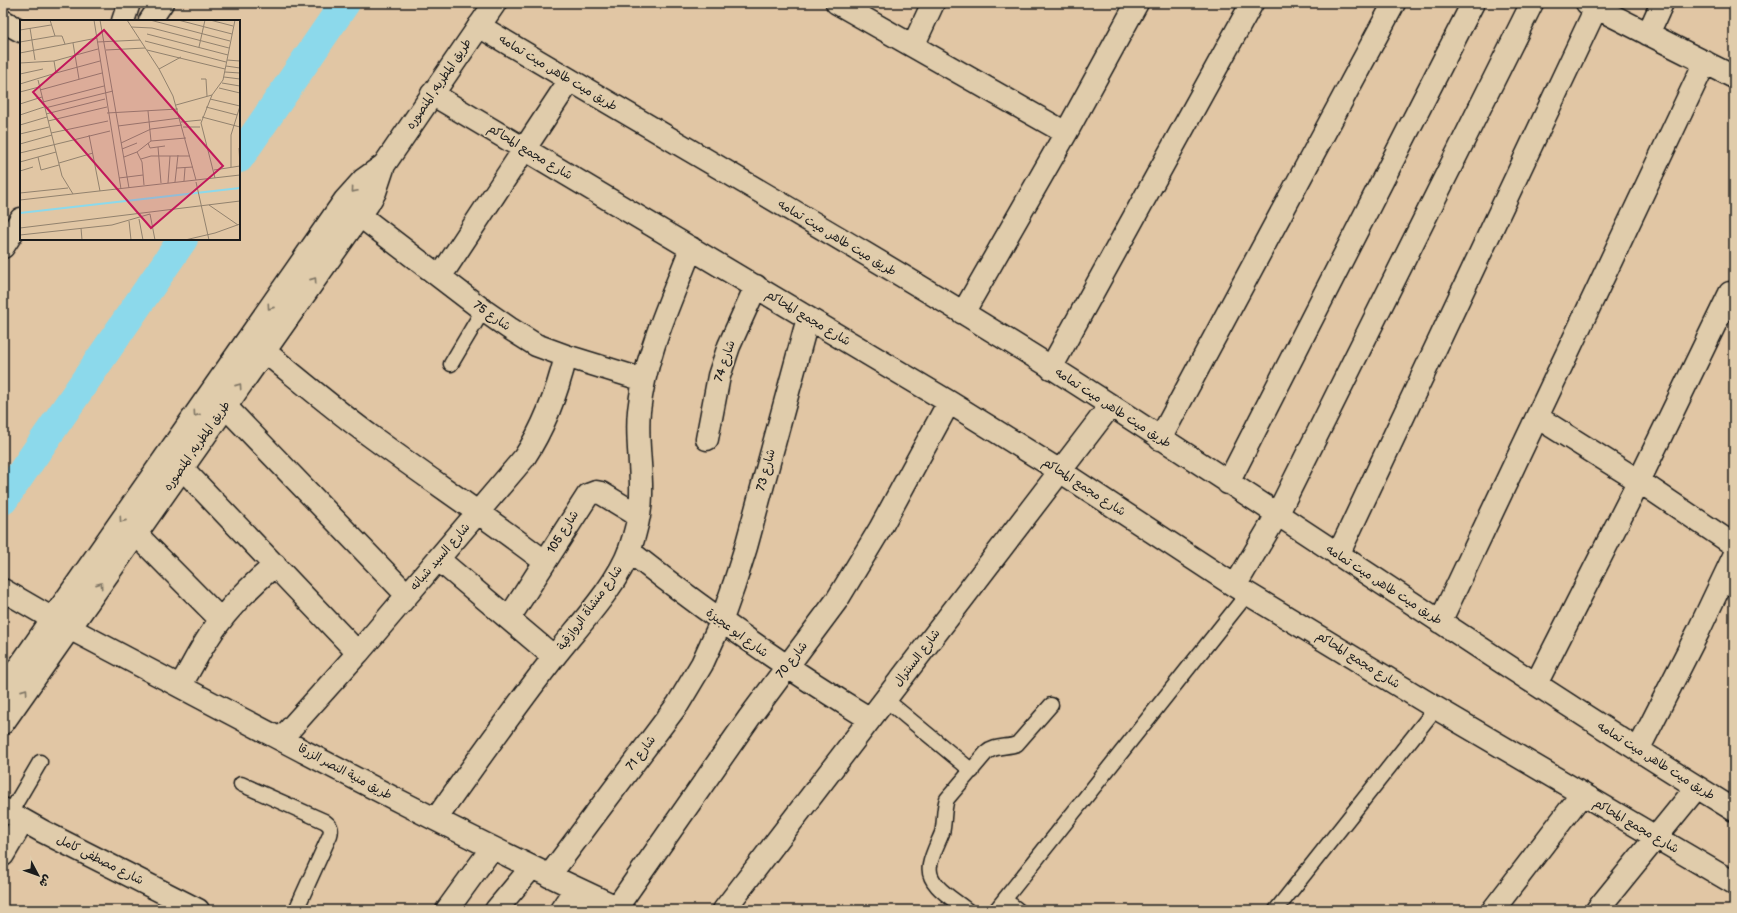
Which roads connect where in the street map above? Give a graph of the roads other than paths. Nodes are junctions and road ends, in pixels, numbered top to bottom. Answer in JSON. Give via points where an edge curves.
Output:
{"nodes":[{"id":1,"x":129,"y":3,"type":"edge"},
{"id":2,"x":162,"y":3,"type":"edge"},
{"id":3,"x":495,"y":3,"type":"edge"},
{"id":4,"x":837,"y":3,"type":"edge"},
{"id":5,"x":933,"y":3,"type":"edge"},
{"id":6,"x":1137,"y":3,"type":"edge"},
{"id":7,"x":1252,"y":3,"type":"edge"},
{"id":8,"x":1394,"y":3,"type":"edge"},
{"id":9,"x":1472,"y":3,"type":"edge"},
{"id":10,"x":1532,"y":3,"type":"edge"},
{"id":11,"x":1662,"y":3,"type":"edge"},
{"id":12,"x":1592,"y":5,"type":"edge"},
{"id":13,"x":123,"y":20,"type":"edge"},
{"id":14,"x":151,"y":20,"type":"edge"},
{"id":15,"x":3,"y":21,"type":"edge"},
{"id":16,"x":479,"y":26,"type":"junction"},
{"id":17,"x":20,"y":30,"type":"edge"},
{"id":18,"x":1648,"y":34,"type":"junction"},
{"id":19,"x":913,"y":46,"type":"junction"},
{"id":20,"x":1705,"y":62,"type":"junction"},
{"id":21,"x":1734,"y":76,"type":"edge"},
{"id":22,"x":570,"y":80,"type":"junction"},
{"id":23,"x":432,"y":94,"type":"junction"},
{"id":24,"x":1066,"y":133,"type":"junction"},
{"id":25,"x":525,"y":149,"type":"junction"},
{"id":26,"x":384,"y":165,"type":"junction"},
{"id":27,"x":359,"y":215,"type":"junction"},
{"id":28,"x":20,"y":221,"type":"edge"},
{"id":29,"x":3,"y":247,"type":"edge"},
{"id":30,"x":691,"y":248,"type":"junction"},
{"id":31,"x":440,"y":277,"type":"junction"},
{"id":32,"x":756,"y":286,"type":"junction"},
{"id":33,"x":1733,"y":291,"type":"edge"},
{"id":34,"x":483,"y":310,"type":"junction"},
{"id":35,"x":963,"y":313,"type":"junction"},
{"id":36,"x":808,"y":318,"type":"junction"},
{"id":37,"x":264,"y":351,"type":"junction"},
{"id":38,"x":566,"y":356,"type":"junction"},
{"id":39,"x":450,"y":364,"type":"dead end"},
{"id":40,"x":1051,"y":368,"type":"junction"},
{"id":41,"x":644,"y":380,"type":"junction"},
{"id":42,"x":948,"y":402,"type":"junction"},
{"id":43,"x":225,"y":406,"type":"junction"},
{"id":44,"x":1110,"y":406,"type":"junction"},
{"id":45,"x":1537,"y":417,"type":"junction"},
{"id":46,"x":707,"y":439,"type":"dead end"},
{"id":47,"x":1160,"y":439,"type":"junction"},
{"id":48,"x":182,"y":468,"type":"junction"},
{"id":49,"x":1060,"y":471,"type":"junction"},
{"id":50,"x":1639,"y":481,"type":"junction"},
{"id":51,"x":1228,"y":483,"type":"junction"},
{"id":52,"x":478,"y":512,"type":"junction"},
{"id":53,"x":1277,"y":515,"type":"junction"},
{"id":54,"x":639,"y":516,"type":"junction"},
{"id":55,"x":136,"y":534,"type":"junction"},
{"id":56,"x":1734,"y":545,"type":"edge"},
{"id":57,"x":629,"y":551,"type":"junction"},
{"id":58,"x":1338,"y":555,"type":"junction"},
{"id":59,"x":1734,"y":556,"type":"edge"},
{"id":60,"x":438,"y":559,"type":"junction"},
{"id":61,"x":544,"y":561,"type":"junction"},
{"id":62,"x":275,"y":565,"type":"junction"},
{"id":63,"x":1242,"y":589,"type":"junction"},
{"id":64,"x":3,"y":590,"type":"edge"},
{"id":65,"x":408,"y":595,"type":"junction"},
{"id":66,"x":509,"y":618,"type":"junction"},
{"id":67,"x":221,"y":620,"type":"junction"},
{"id":68,"x":721,"y":622,"type":"junction"},
{"id":69,"x":1440,"y":622,"type":"junction"},
{"id":70,"x":61,"y":624,"type":"junction"},
{"id":71,"x":358,"y":653,"type":"junction"},
{"id":72,"x":554,"y":657,"type":"junction"},
{"id":73,"x":786,"y":668,"type":"junction"},
{"id":74,"x":1536,"y":684,"type":"junction"},
{"id":75,"x":180,"y":686,"type":"junction"},
{"id":76,"x":3,"y":690,"type":"edge"},
{"id":77,"x":885,"y":700,"type":"junction"},
{"id":78,"x":1051,"y":705,"type":"dead end"},
{"id":79,"x":1436,"y":708,"type":"junction"},
{"id":80,"x":870,"y":719,"type":"junction"},
{"id":81,"x":3,"y":723,"type":"edge"},
{"id":82,"x":281,"y":739,"type":"junction"},
{"id":83,"x":1638,"y":750,"type":"junction"},
{"id":84,"x":40,"y":762,"type":"dead end"},
{"id":85,"x":972,"y":771,"type":"junction"},
{"id":86,"x":241,"y":784,"type":"dead end"},
{"id":87,"x":1697,"y":787,"type":"junction"},
{"id":88,"x":1582,"y":794,"type":"junction"},
{"id":89,"x":1733,"y":807,"type":"edge"},
{"id":90,"x":12,"y":814,"type":"edge"},
{"id":91,"x":436,"y":819,"type":"junction"},
{"id":92,"x":1656,"y":838,"type":"junction"},
{"id":93,"x":492,"y":848,"type":"junction"},
{"id":94,"x":3,"y":855,"type":"edge"},
{"id":95,"x":541,"y":872,"type":"junction"},
{"id":96,"x":1734,"y":883,"type":"edge"},
{"id":97,"x":576,"y":888,"type":"junction"},
{"id":98,"x":1000,"y":905,"type":"edge"},
{"id":99,"x":620,"y":908,"type":"edge"},
{"id":100,"x":198,"y":910,"type":"edge"},
{"id":101,"x":296,"y":910,"type":"edge"},
{"id":102,"x":447,"y":910,"type":"edge"},
{"id":103,"x":496,"y":910,"type":"edge"},
{"id":104,"x":561,"y":910,"type":"edge"},
{"id":105,"x":724,"y":910,"type":"edge"},
{"id":106,"x":967,"y":910,"type":"edge"},
{"id":107,"x":1018,"y":910,"type":"edge"},
{"id":108,"x":1276,"y":910,"type":"edge"},
{"id":109,"x":1493,"y":910,"type":"edge"},
{"id":110,"x":1597,"y":910,"type":"edge"}],
"edges":[{"from":1,"to":13,"type":"street"},
{"from":2,"to":14,"type":"street"},
{"from":3,"to":16,"type":"street","name":"طريق المطريه, المنصوره"},
{"from":4,"to":19,"type":"street"},
{"from":5,"to":19,"type":"street"},
{"from":6,"to":24,"type":"street"},
{"from":7,"to":40,"type":"street"},
{"from":8,"to":47,"type":"street"},
{"from":9,"to":51,"type":"street"},
{"from":10,"to":53,"type":"street"},
{"from":11,"to":18,"type":"street"},
{"from":12,"to":18,"type":"street"},
{"from":12,"to":58,"type":"street"},
{"from":15,"to":17,"type":"street"},
{"from":16,"to":22,"type":"street","name":"طريق ميت طاهر, ميت تمامه"},
{"from":16,"to":23,"type":"street","name":"طريق المطريه, المنصوره"},
{"from":18,"to":20,"type":"street"},
{"from":19,"to":24,"type":"street"},
{"from":20,"to":21,"type":"street"},
{"from":20,"to":45,"type":"street"},
{"from":22,"to":25,"type":"street"},
{"from":22,"to":35,"type":"street","name":"طريق ميت طاهر, ميت تمامه"},
{"from":23,"to":25,"type":"street","name":"شارع مجمع المحاكم"},
{"from":23,"to":26,"type":"street","name":"طريق المطريه, المنصوره"},
{"from":24,"to":35,"type":"street"},
{"from":25,"to":30,"type":"street","name":"شارع مجمع المحاكم"},
{"from":25,"to":31,"type":"street"},
{"from":26,"to":27,"type":"street","name":"طريق المطريه, المنصوره","via":[[375,192]]},
{"from":26,"to":70,"type":"street","name":"طريق المطريه, المنصوره","one_way":true,"via":[[362,180],[345,200]]},
{"from":27,"to":31,"type":"street","name":"شارع 75"},
{"from":37,"to":27,"type":"street","name":"طريق المطريه, المنصوره","one_way":true},
{"from":28,"to":29,"type":"street"},
{"from":30,"to":32,"type":"street","name":"شارع مجمع المحاكم"},
{"from":30,"to":41,"type":"street","name":"شارع منشأة الروازقية","via":[[652,348]]},
{"from":31,"to":34,"type":"street","name":"شارع 75"},
{"from":32,"to":36,"type":"street","name":"شارع مجمع المحاكم"},
{"from":32,"to":46,"type":"street","name":"شارع 74","via":[[729,346],[719,376]]},
{"from":33,"to":50,"type":"street"},
{"from":34,"to":38,"type":"street","name":"شارع 75","via":[[536,344]]},
{"from":34,"to":39,"type":"lane"},
{"from":35,"to":40,"type":"street","name":"طريق ميت طاهر, ميت تمامه"},
{"from":36,"to":42,"type":"street","name":"شارع مجمع المحاكم"},
{"from":36,"to":68,"type":"street","name":"شارع 73","via":[[746,547]]},
{"from":43,"to":37,"type":"street","name":"طريق المطريه, المنصوره","one_way":true},
{"from":37,"to":52,"type":"street","via":[[370,435]]},
{"from":38,"to":41,"type":"street","name":"شارع 75"},
{"from":38,"to":52,"type":"street","name":"شارع السيد شبانه","via":[[550,410],[539,435],[524,458]]},
{"from":40,"to":44,"type":"street","name":"طريق ميت طاهر, ميت تمامه"},
{"from":41,"to":54,"type":"street","name":"شارع منشأة الروازقية","via":[[639,412]]},
{"from":42,"to":49,"type":"street","name":"شارع مجمع المحاكم"},
{"from":42,"to":73,"type":"street","name":"شارع 70","via":[[859,565],[837,600]]},
{"from":43,"to":48,"type":"street","name":"طريق المطريه, المنصوره"},
{"from":43,"to":65,"type":"street"},
{"from":44,"to":47,"type":"street","name":"طريق ميت طاهر, ميت تمامه"},
{"from":44,"to":49,"type":"street","name":"شارع السنترال"},
{"from":45,"to":50,"type":"street"},
{"from":45,"to":69,"type":"street"},
{"from":47,"to":51,"type":"street","name":"طريق ميت طاهر, ميت تمامه"},
{"from":48,"to":55,"type":"street","name":"طريق المطريه, المنصوره"},
{"from":48,"to":62,"type":"street"},
{"from":49,"to":63,"type":"street","name":"شارع مجمع المحاكم"},
{"from":49,"to":77,"type":"street","name":"شارع السنترال"},
{"from":50,"to":56,"type":"street"},
{"from":50,"to":74,"type":"street"},
{"from":51,"to":53,"type":"street","name":"طريق ميت طاهر, ميت تمامه"},
{"from":52,"to":60,"type":"street","name":"شارع السيد شبانه"},
{"from":52,"to":61,"type":"street"},
{"from":53,"to":58,"type":"street","name":"طريق ميت طاهر, ميت تمامه"},
{"from":53,"to":63,"type":"street"},
{"from":54,"to":57,"type":"street","name":"شارع منشأة الروازقية"},
{"from":54,"to":61,"type":"street","name":"شارع 105","via":[[605,495],[592,493],[584,499]]},
{"from":55,"to":67,"type":"street"},
{"from":70,"to":55,"type":"street","name":"طريق المطريه, المنصوره","one_way":true},
{"from":57,"to":68,"type":"street","name":"شارع ابو عجيزة"},
{"from":57,"to":72,"type":"street","name":"شارع منشأة الروازقية","via":[[609,586]]},
{"from":58,"to":69,"type":"street","name":"طريق ميت طاهر, ميت تمامه"},
{"from":59,"to":83,"type":"street"},
{"from":60,"to":65,"type":"street","name":"شارع السيد شبانه"},
{"from":60,"to":66,"type":"street"},
{"from":61,"to":66,"type":"street","name":"شارع 105"},
{"from":62,"to":67,"type":"street","via":[[237,600]]},
{"from":62,"to":71,"type":"street"},
{"from":63,"to":79,"type":"street","name":"شارع مجمع المحاكم"},
{"from":63,"to":98,"type":"lane"},
{"from":64,"to":70,"type":"street","name":"طريق منية النصر الزرقا"},
{"from":65,"to":71,"type":"street","name":"شارع السيد شبانه"},
{"from":66,"to":72,"type":"street"},
{"from":67,"to":75,"type":"street"},
{"from":68,"to":73,"type":"street","name":"شارع ابو عجيزة"},
{"from":68,"to":95,"type":"street","name":"شارع 71","via":[[702,664],[678,704]]},
{"from":69,"to":74,"type":"street","name":"طريق ميت طاهر, ميت تمامه"},
{"from":70,"to":75,"type":"street","name":"طريق منية النصر الزرقا"},
{"from":70,"to":76,"type":"street","name":"طريق المطريه, المنصوره"},
{"from":81,"to":70,"type":"street","name":"طريق المطريه, المنصوره","one_way":true},
{"from":71,"to":82,"type":"street","name":"شارع السيد شبانه"},
{"from":72,"to":91,"type":"street","name":"شارع منشأة الروازقية"},
{"from":73,"to":80,"type":"street","name":"شارع ابو عجيزة"},
{"from":73,"to":99,"type":"street","name":"شارع 70"},
{"from":74,"to":83,"type":"street","name":"طريق ميت طاهر, ميت تمامه"},
{"from":75,"to":82,"type":"street","name":"طريق منية النصر الزرقا"},
{"from":77,"to":80,"type":"street","name":"شارع السنترال"},
{"from":77,"to":85,"type":"lane"},
{"from":78,"to":85,"type":"lane","via":[[1017,744],[991,749]]},
{"from":79,"to":88,"type":"street","name":"شارع مجمع المحاكم"},
{"from":79,"to":108,"type":"lane"},
{"from":80,"to":105,"type":"street","name":"شارع السنترال"},
{"from":82,"to":91,"type":"street","name":"طريق منية النصر الزرقا"},
{"from":83,"to":87,"type":"street","name":"طريق ميت طاهر, ميت تمامه"},
{"from":84,"to":90,"type":"lane"},
{"from":85,"to":106,"type":"lane","via":[[947,799],[942,831],[929,872],[935,884]]},
{"from":86,"to":101,"type":"lane","via":[[329,825],[330,835]]},
{"from":87,"to":89,"type":"street","name":"طريق ميت طاهر, ميت تمامه"},
{"from":87,"to":92,"type":"street"},
{"from":88,"to":92,"type":"street","name":"شارع مجمع المحاكم"},
{"from":88,"to":109,"type":"street"},
{"from":90,"to":94,"type":"street"},
{"from":90,"to":100,"type":"street","name":"شارع مصطفى كامل"},
{"from":91,"to":93,"type":"street","name":"طريق منية النصر الزرقا"},
{"from":92,"to":96,"type":"street","name":"شارع مجمع المحاكم"},
{"from":92,"to":110,"type":"street"},
{"from":93,"to":95,"type":"street","name":"طريق منية النصر الزرقا"},
{"from":93,"to":102,"type":"street"},
{"from":95,"to":97,"type":"street","name":"طريق منية النصر الزرقا"},
{"from":95,"to":103,"type":"street","name":"شارع 71"},
{"from":97,"to":99,"type":"street","name":"طريق منية النصر الزرقا"},
{"from":97,"to":104,"type":"street"},
{"from":98,"to":107,"type":"lane"}]}
